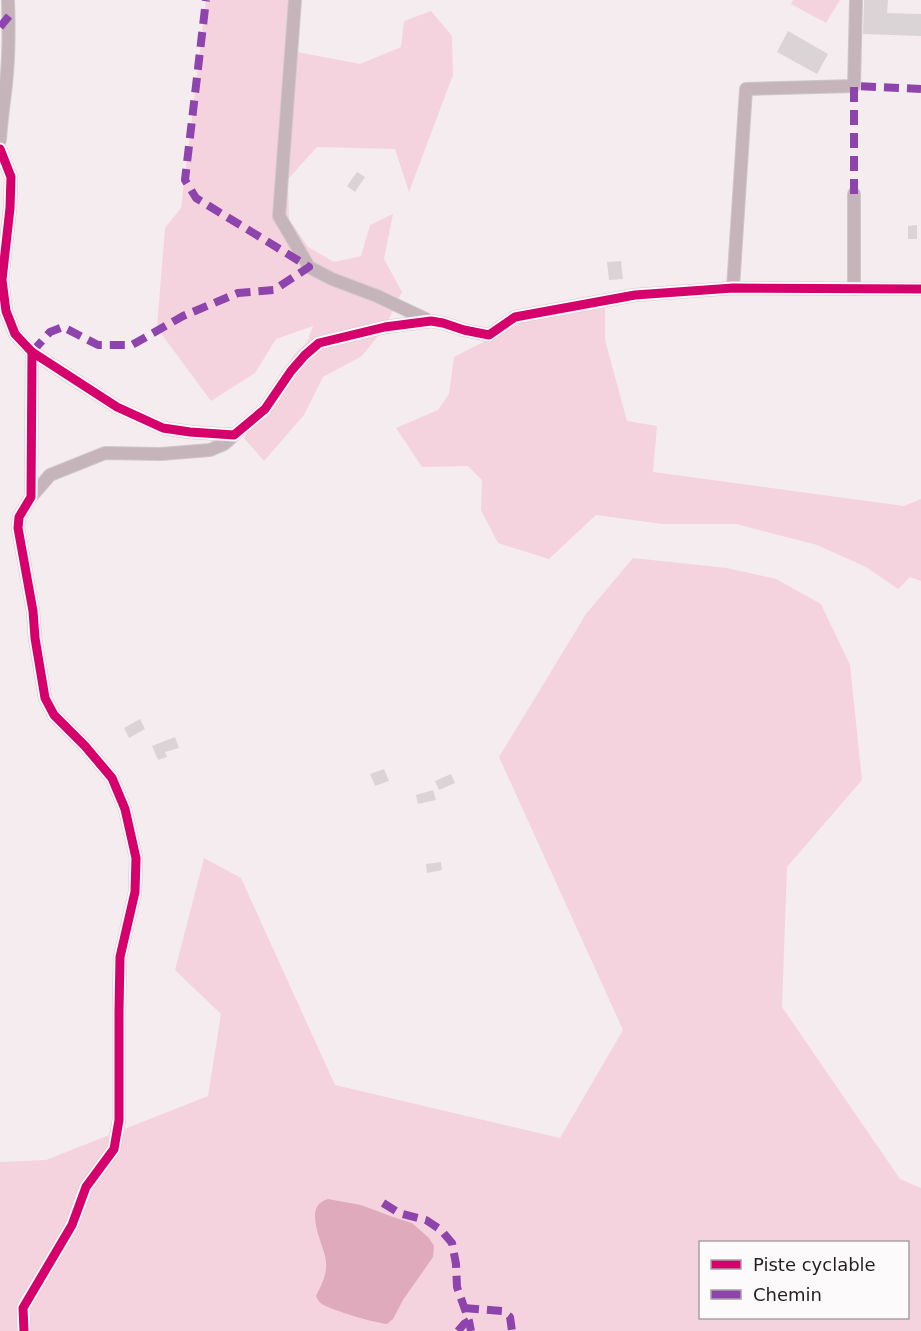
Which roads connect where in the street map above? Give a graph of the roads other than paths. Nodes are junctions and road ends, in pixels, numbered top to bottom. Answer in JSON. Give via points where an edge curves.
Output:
{"nodes":[{"id":1,"x":8,"y":0,"type":"edge"},
{"id":2,"x":295,"y":0,"type":"edge"},
{"id":3,"x":856,"y":0,"type":"edge"},
{"id":4,"x":0,"y":140,"type":"edge"},
{"id":5,"x":0,"y":149,"type":"edge"},
{"id":6,"x":854,"y":194,"type":"dead end"},
{"id":7,"x":733,"y":288,"type":"junction"},
{"id":8,"x":854,"y":289,"type":"junction"},
{"id":9,"x":921,"y":289,"type":"edge"},
{"id":10,"x":431,"y":321,"type":"junction"},
{"id":11,"x":32,"y":352,"type":"junction"},
{"id":12,"x":234,"y":435,"type":"junction"},
{"id":13,"x":31,"y":497,"type":"junction"},
{"id":14,"x":24,"y":1331,"type":"edge"}],
"edges":[{"from":1,"to":4,"type":"street","via":[[7,82]]},
{"from":2,"to":10,"type":"street","via":[[279,216],[309,267]]},
{"from":3,"to":7,"type":"street","via":[[854,86],[746,89]]},
{"from":5,"to":11,"type":"street","via":[[11,177],[2,280],[6,311],[15,334]]},
{"from":6,"to":8,"type":"street"},
{"from":7,"to":8,"type":"street"},
{"from":7,"to":10,"type":"street","via":[[635,295],[515,317],[489,335]]},
{"from":8,"to":9,"type":"street"},
{"from":10,"to":12,"type":"street","via":[[319,343],[291,371],[265,408]]},
{"from":11,"to":12,"type":"street","via":[[117,407],[163,428]]},
{"from":11,"to":13,"type":"street"},
{"from":12,"to":13,"type":"street","via":[[210,450],[105,453],[50,476]]},
{"from":13,"to":14,"type":"street","via":[[19,517],[18,528],[45,698],[54,715],[112,778],[125,809],[136,858],[135,892],[120,957],[119,1120],[114,1149],[87,1187],[72,1225],[23,1308]]}]}
